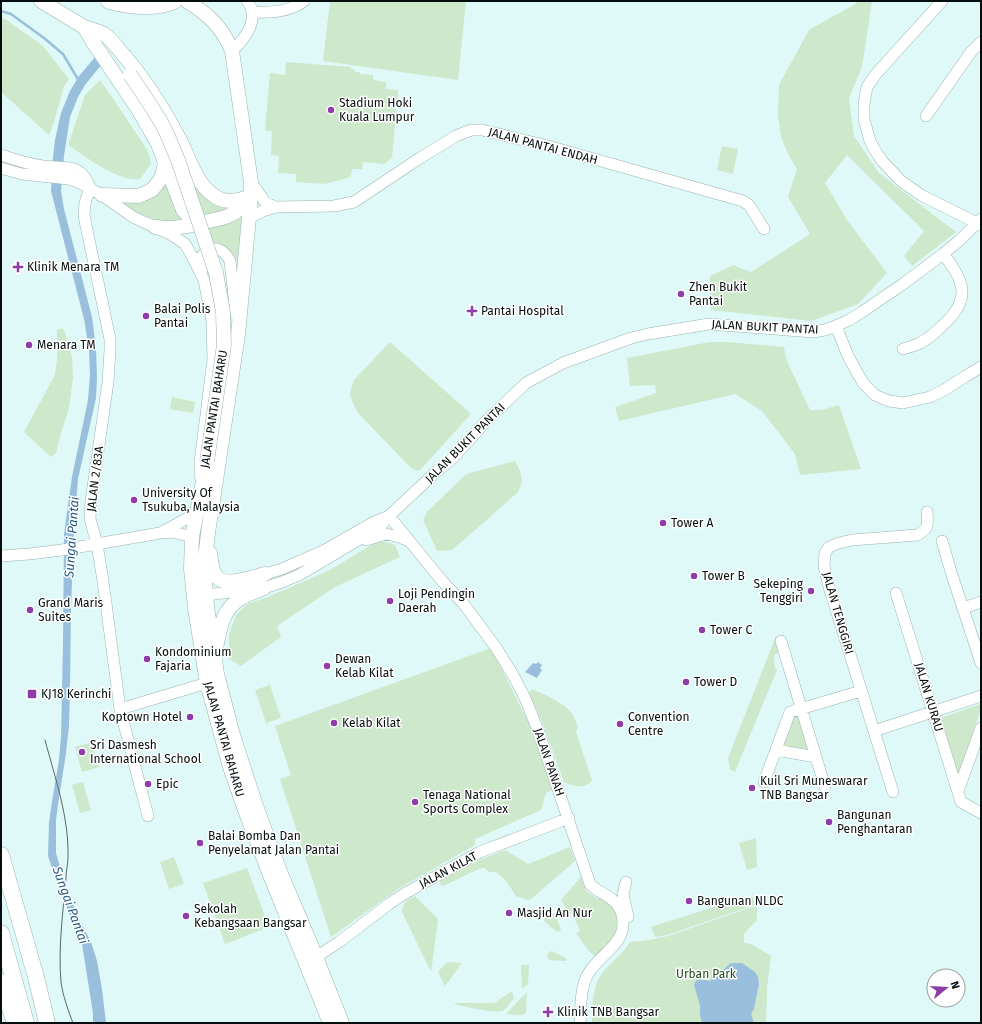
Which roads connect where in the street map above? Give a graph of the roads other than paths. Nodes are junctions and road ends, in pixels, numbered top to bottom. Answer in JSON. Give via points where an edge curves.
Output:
{"nodes":[{"id":1,"x":41,"y":1,"type":"edge"},
{"id":2,"x":109,"y":1,"type":"edge"},
{"id":3,"x":174,"y":1,"type":"edge"},
{"id":4,"x":187,"y":1,"type":"edge"},
{"id":5,"x":247,"y":1,"type":"edge"},
{"id":6,"x":304,"y":1,"type":"edge"},
{"id":7,"x":942,"y":1,"type":"edge"},
{"id":8,"x":253,"y":12,"type":"junction"},
{"id":9,"x":84,"y":27,"type":"junction"},
{"id":10,"x":981,"y":42,"type":"edge"},
{"id":11,"x":232,"y":51,"type":"junction"},
{"id":12,"x":926,"y":116,"type":"dead end"},
{"id":13,"x":1,"y":155,"type":"edge"},
{"id":14,"x":165,"y":161,"type":"junction"},
{"id":15,"x":1,"y":168,"type":"edge"},
{"id":16,"x":45,"y":172,"type":"junction"},
{"id":17,"x":251,"y":182,"type":"junction"},
{"id":18,"x":96,"y":191,"type":"junction"},
{"id":19,"x":251,"y":196,"type":"junction"},
{"id":20,"x":276,"y":207,"type":"junction"},
{"id":21,"x":249,"y":218,"type":"junction"},
{"id":22,"x":204,"y":222,"type":"junction"},
{"id":23,"x":980,"y":222,"type":"edge"},
{"id":24,"x":155,"y":227,"type":"junction"},
{"id":25,"x":764,"y":229,"type":"dead end"},
{"id":26,"x":943,"y":254,"type":"junction"},
{"id":27,"x":204,"y":280,"type":"junction"},
{"id":28,"x":836,"y":326,"type":"junction"},
{"id":29,"x":238,"y":335,"type":"junction"},
{"id":30,"x":903,"y":349,"type":"dead end"},
{"id":31,"x":981,"y":367,"type":"edge"},
{"id":32,"x":201,"y":493,"type":"junction"},
{"id":33,"x":927,"y":512,"type":"dead end"},
{"id":34,"x":197,"y":513,"type":"junction"},
{"id":35,"x":388,"y":517,"type":"junction"},
{"id":36,"x":208,"y":532,"type":"junction"},
{"id":37,"x":160,"y":533,"type":"junction"},
{"id":38,"x":192,"y":537,"type":"junction"},
{"id":39,"x":942,"y":541,"type":"dead end"},
{"id":40,"x":410,"y":542,"type":"junction"},
{"id":41,"x":92,"y":545,"type":"junction"},
{"id":42,"x":341,"y":550,"type":"junction"},
{"id":43,"x":1,"y":556,"type":"edge"},
{"id":44,"x":265,"y":581,"type":"junction"},
{"id":45,"x":896,"y":593,"type":"dead end"},
{"id":46,"x":200,"y":596,"type":"junction"},
{"id":47,"x":981,"y":602,"type":"edge"},
{"id":48,"x":963,"y":608,"type":"junction"},
{"id":49,"x":781,"y":641,"type":"dead end"},
{"id":50,"x":214,"y":658,"type":"junction"},
{"id":51,"x":981,"y":663,"type":"edge"},
{"id":52,"x":207,"y":683,"type":"junction"},
{"id":53,"x":861,"y":691,"type":"junction"},
{"id":54,"x":981,"y":696,"type":"edge"},
{"id":55,"x":802,"y":708,"type":"junction"},
{"id":56,"x":120,"y":709,"type":"junction"},
{"id":57,"x":933,"y":712,"type":"junction"},
{"id":58,"x":981,"y":728,"type":"edge"},
{"id":59,"x":874,"y":731,"type":"junction"},
{"id":60,"x":776,"y":750,"type":"junction"},
{"id":61,"x":816,"y":757,"type":"junction"},
{"id":62,"x":764,"y":782,"type":"dead end"},
{"id":63,"x":825,"y":787,"type":"dead end"},
{"id":64,"x":893,"y":792,"type":"dead end"},
{"id":65,"x":960,"y":797,"type":"junction"},
{"id":66,"x":981,"y":813,"type":"edge"},
{"id":67,"x":148,"y":816,"type":"dead end"},
{"id":68,"x":569,"y":818,"type":"junction"},
{"id":69,"x":1,"y":855,"type":"edge"},
{"id":70,"x":626,"y":882,"type":"dead end"},
{"id":71,"x":1,"y":933,"type":"edge"},
{"id":72,"x":615,"y":950,"type":"junction"},
{"id":73,"x":316,"y":957,"type":"junction"},
{"id":74,"x":36,"y":977,"type":"junction"},
{"id":75,"x":1,"y":982,"type":"edge"},
{"id":76,"x":339,"y":1020,"type":"edge"},
{"id":77,"x":15,"y":1023,"type":"edge"},
{"id":78,"x":26,"y":1023,"type":"edge"},
{"id":79,"x":47,"y":1023,"type":"edge"},
{"id":80,"x":56,"y":1023,"type":"edge"},
{"id":81,"x":580,"y":1023,"type":"edge"},
{"id":82,"x":586,"y":1023,"type":"edge"}],
"edges":[{"from":1,"to":9,"type":"main road","name":"JALAN PANTAI BAHARU"},
{"from":2,"to":3,"type":"highway","via":[[139,6]]},
{"from":4,"to":11,"type":"main road","name":"JALAN PANTAI BAHARU","via":[[217,24]]},
{"from":5,"to":8,"type":"street"},
{"from":6,"to":8,"type":"street","via":[[276,12]]},
{"from":7,"to":23,"type":"street","via":[[867,87],[864,119],[876,152],[901,181],[921,195]]},
{"from":8,"to":11,"type":"street","via":[[247,33]]},
{"from":9,"to":14,"type":"main road","via":[[138,109]]},
{"from":9,"to":19,"type":"main road","via":[[109,38],[128,60],[153,94],[208,192],[214,197],[231,201]]},
{"from":9,"to":32,"type":"main road","name":"JALAN PANTAI BAHARU","bridge":true,"via":[[130,75],[162,124],[178,160],[216,273],[223,312],[224,345]]},
{"from":10,"to":12,"type":"street","via":[[971,52]]},
{"from":11,"to":17,"type":"main road","name":"JALAN PANTAI BAHARU"},
{"from":13,"to":16,"type":"street"},
{"from":14,"to":18,"type":"main road","via":[[164,173],[160,180],[152,190],[139,196]]},
{"from":14,"to":22,"type":"main road","via":[[183,210],[194,221]]},
{"from":15,"to":16,"type":"street","via":[[22,174]]},
{"from":16,"to":18,"type":"street","via":[[70,174],[78,182]]},
{"from":17,"to":19,"type":"main road","name":"JALAN PANTAI BAHARU"},
{"from":17,"to":20,"type":"street","via":[[266,203]]},
{"from":18,"to":24,"type":"street","via":[[133,217]]},
{"from":18,"to":41,"type":"street","name":"JALAN 2/83A","via":[[85,203],[84,216],[110,339],[110,350],[108,382],[91,501]]},
{"from":19,"to":21,"type":"main road","name":"JALAN PANTAI BAHARU"},
{"from":19,"to":22,"type":"main road","via":[[246,204],[230,216]]},
{"from":20,"to":21,"type":"street","name":"JALAN PANTAI ENDAH"},
{"from":20,"to":25,"type":"street","name":"JALAN PANTAI ENDAH","via":[[334,206],[354,202],[456,136],[472,130],[482,130],[743,201],[748,204]]},
{"from":21,"to":29,"type":"main road","name":"JALAN PANTAI BAHARU"},
{"from":22,"to":24,"type":"main road","via":[[177,228]]},
{"from":23,"to":26,"type":"street","name":"JALAN BUKIT PANTAI"},
{"from":24,"to":27,"type":"street","via":[[185,244]]},
{"from":26,"to":28,"type":"street","name":"JALAN BUKIT PANTAI","via":[[862,312]]},
{"from":26,"to":30,"type":"street","via":[[958,278],[962,292],[960,304],[954,314],[933,334],[920,343]]},
{"from":27,"to":29,"type":"street","via":[[201,257],[205,252],[215,248],[221,250],[230,261]]},
{"from":27,"to":32,"type":"street","via":[[212,321],[213,360],[200,462]]},
{"from":28,"to":31,"type":"street","via":[[863,383],[875,395],[889,401],[903,403],[930,397]]},
{"from":28,"to":35,"type":"street","name":"JALAN BUKIT PANTAI","via":[[813,332],[708,324],[631,338],[563,363],[526,383],[488,419],[453,458]]},
{"from":29,"to":36,"type":"main road","name":"JALAN PANTAI BAHARU"},
{"from":32,"to":34,"type":"main road","name":"JALAN PANTAI BAHARU"},
{"from":33,"to":53,"type":"street","name":"JALAN TENGGIRI","via":[[928,525],[925,531],[917,536],[852,540],[829,547],[825,553],[824,566],[829,587]]},
{"from":34,"to":37,"type":"street"},
{"from":34,"to":38,"type":"main road","name":"JALAN PANTAI BAHARU"},
{"from":35,"to":40,"type":"street","name":"JALAN PANAH"},
{"from":35,"to":42,"type":"street","name":"JALAN BUKIT PANTAI","via":[[380,527]]},
{"from":35,"to":44,"type":"street","name":"JALAN BUKIT PANTAI","via":[[282,569]]},
{"from":36,"to":44,"type":"main road","via":[[211,561],[220,579],[228,582]]},
{"from":36,"to":46,"type":"main road","name":"JALAN PANTAI BAHARU"},
{"from":37,"to":38,"type":"street","via":[[173,532]]},
{"from":37,"to":41,"type":"street"},
{"from":38,"to":46,"type":"main road","name":"JALAN PANTAI BAHARU","via":[[192,569]]},
{"from":39,"to":48,"type":"street"},
{"from":40,"to":42,"type":"street","via":[[386,534]]},
{"from":40,"to":68,"type":"street","name":"JALAN PANAH","via":[[463,603],[513,675],[534,720]]},
{"from":41,"to":43,"type":"street"},
{"from":41,"to":56,"type":"street","name":"JALAN 2/83A","via":[[103,581]]},
{"from":42,"to":44,"type":"street","name":"JALAN BUKIT PANTAI","via":[[282,582]]},
{"from":44,"to":46,"type":"street","name":"JALAN BUKIT PANTAI"},
{"from":44,"to":50,"type":"main road","via":[[228,609],[221,624]]},
{"from":45,"to":57,"type":"street","name":"JALAN KURAU"},
{"from":46,"to":50,"type":"main road","name":"JALAN PANTAI BAHARU"},
{"from":46,"to":52,"type":"main road","name":"JALAN PANTAI BAHARU"},
{"from":47,"to":48,"type":"street"},
{"from":48,"to":51,"type":"street"},
{"from":49,"to":55,"type":"street"},
{"from":50,"to":73,"type":"main road","name":"JALAN PANTAI BAHARU","via":[[233,735],[256,806]]},
{"from":52,"to":56,"type":"street"},
{"from":52,"to":76,"type":"main road","name":"JALAN PANTAI BAHARU","via":[[230,767],[270,875],[302,952]]},
{"from":53,"to":55,"type":"street"},
{"from":53,"to":59,"type":"street","name":"JALAN TENGGIRI"},
{"from":54,"to":57,"type":"street"},
{"from":55,"to":60,"type":"street","via":[[790,712]]},
{"from":55,"to":61,"type":"street"},
{"from":56,"to":67,"type":"street","name":"JALAN 2/83A"},
{"from":57,"to":59,"type":"street"},
{"from":57,"to":65,"type":"street","name":"JALAN KURAU"},
{"from":58,"to":65,"type":"street"},
{"from":59,"to":64,"type":"street","name":"JALAN TENGGIRI"},
{"from":60,"to":61,"type":"street"},
{"from":60,"to":62,"type":"street"},
{"from":61,"to":63,"type":"street"},
{"from":65,"to":66,"type":"street"},
{"from":68,"to":72,"type":"street","name":"JALAN PANAH","via":[[590,884],[610,897],[621,912],[623,924]]},
{"from":68,"to":73,"type":"street","name":"JALAN KILAT","via":[[465,860],[404,894]]},
{"from":69,"to":74,"type":"highway"},
{"from":70,"to":72,"type":"street","name":"JALAN PANAH","via":[[623,894],[627,909],[627,935],[624,943]]},
{"from":71,"to":78,"type":"highway"},
{"from":72,"to":81,"type":"street","name":"JALAN PANAH","via":[[588,974],[582,994]]},
{"from":72,"to":82,"type":"street","name":"JALAN PANAH","via":[[594,978],[588,997]]},
{"from":73,"to":76,"type":"main road","name":"JALAN PANTAI BAHARU"},
{"from":74,"to":79,"type":"highway"},
{"from":74,"to":80,"type":"highway"},
{"from":75,"to":77,"type":"highway"}]}
